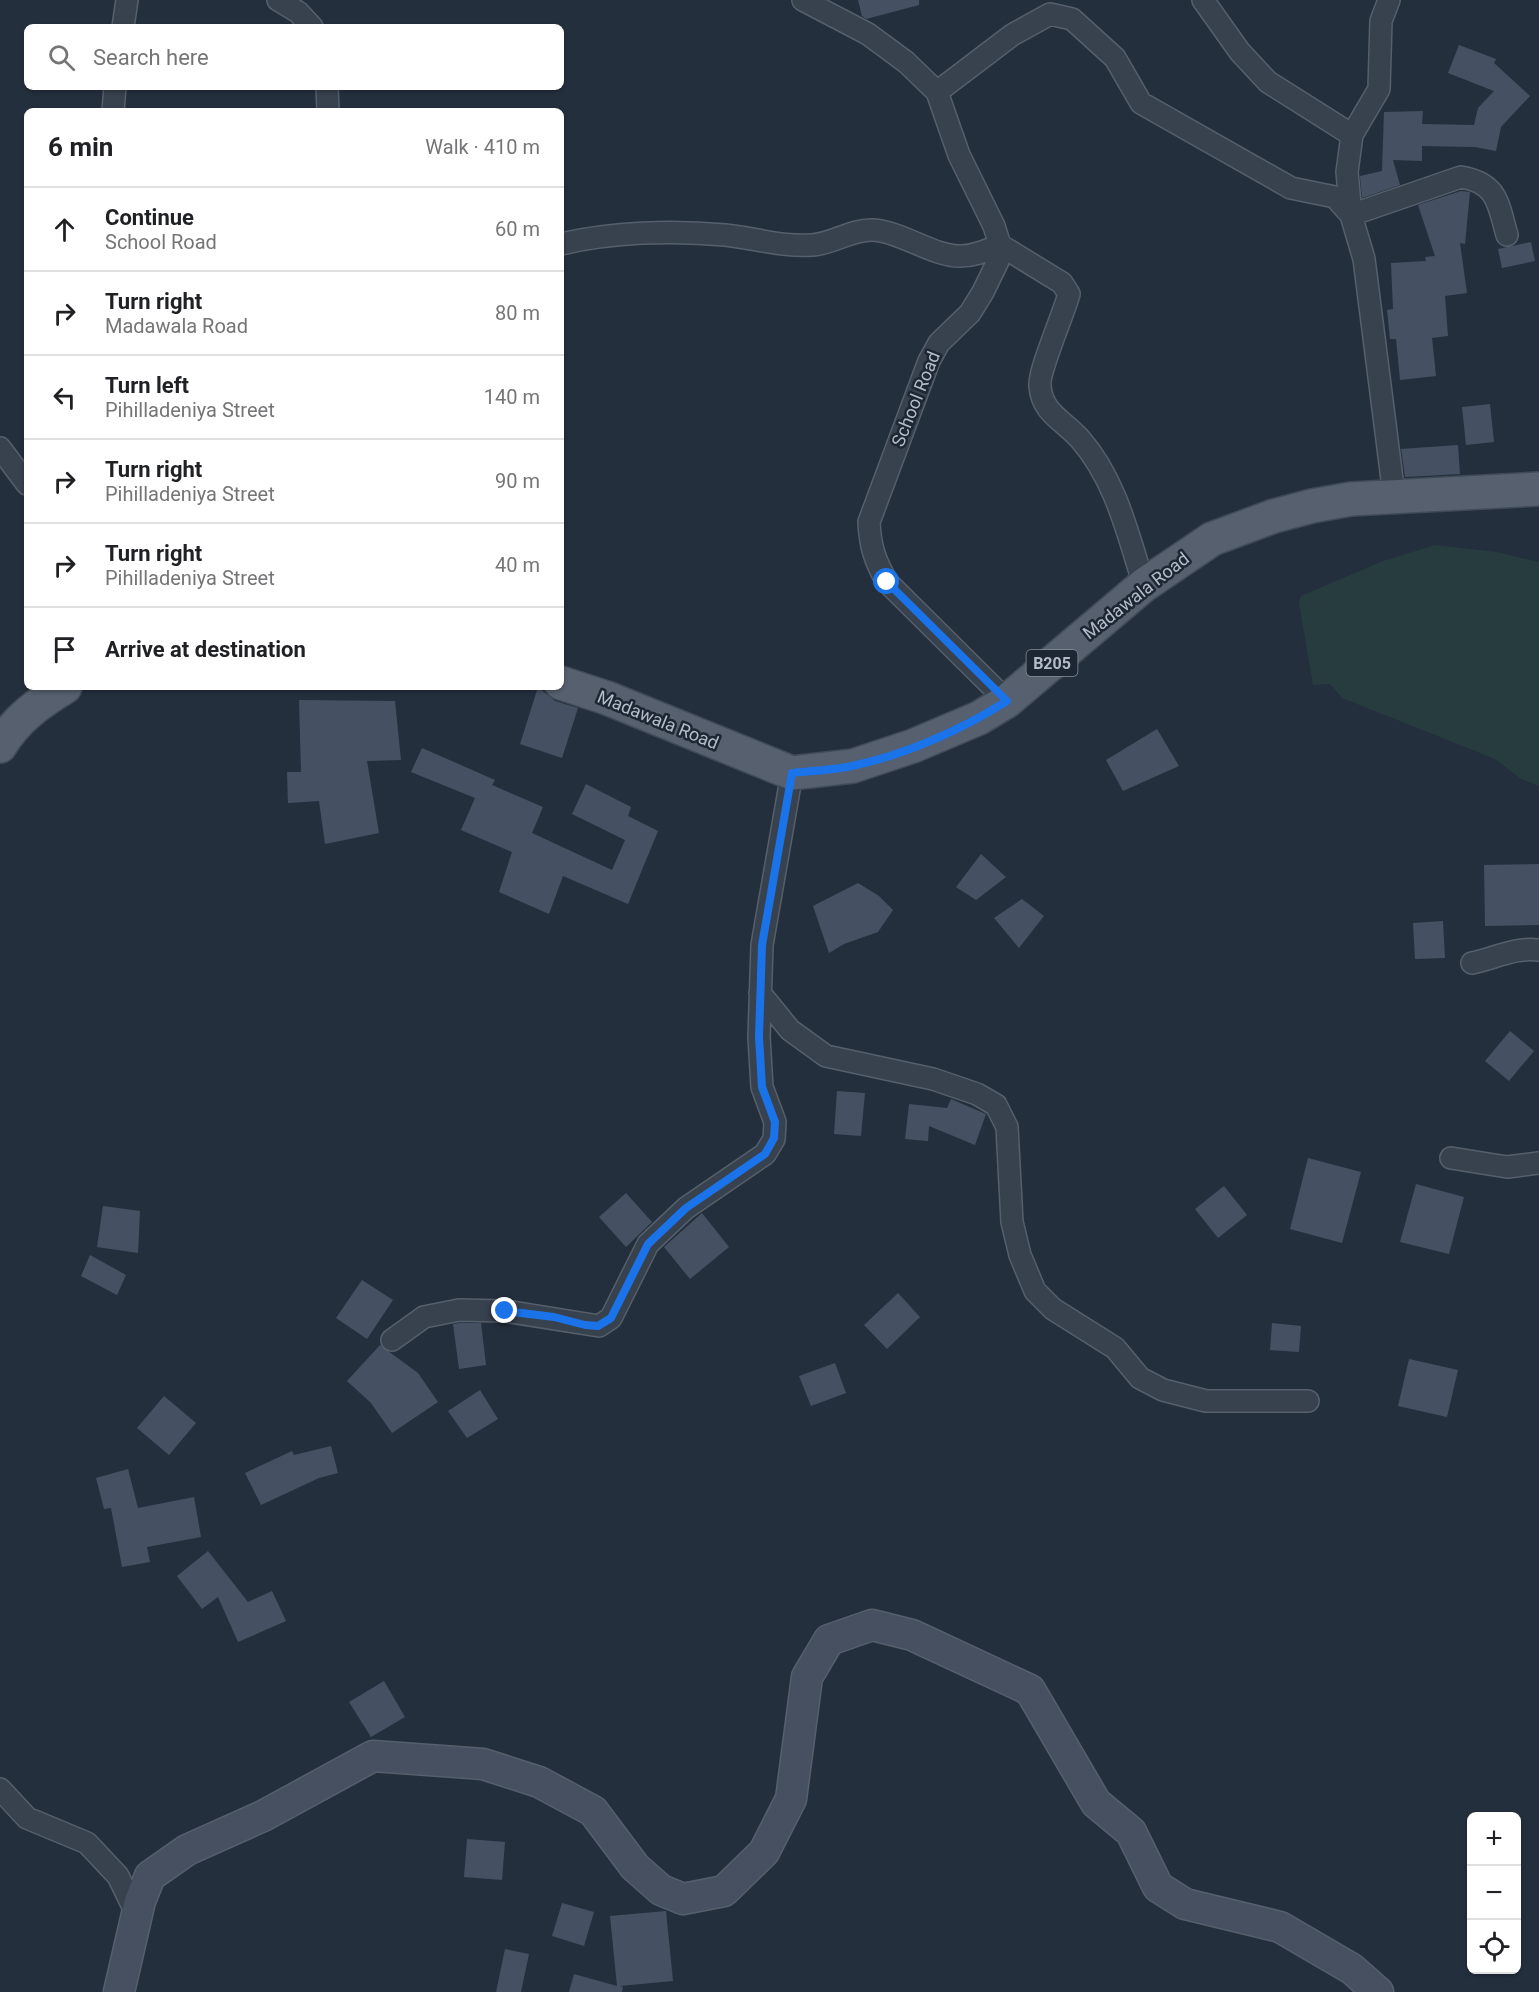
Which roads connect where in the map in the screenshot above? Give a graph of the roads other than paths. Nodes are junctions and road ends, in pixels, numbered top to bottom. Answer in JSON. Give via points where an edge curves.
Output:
{"nodes":[{"id":1,"x":127,"y":0,"type":"edge"},
{"id":2,"x":278,"y":0,"type":"edge"},
{"id":3,"x":803,"y":0,"type":"edge"},
{"id":4,"x":1203,"y":0,"type":"edge"},
{"id":5,"x":1389,"y":0,"type":"edge"},
{"id":6,"x":123,"y":24,"type":"edge"},
{"id":7,"x":309,"y":24,"type":"edge"},
{"id":8,"x":116,"y":90,"type":"edge"},
{"id":9,"x":327,"y":90,"type":"edge"},
{"id":10,"x":937,"y":92,"type":"junction"},
{"id":11,"x":113,"y":108,"type":"edge"},
{"id":12,"x":328,"y":108,"type":"edge"},
{"id":13,"x":1352,"y":135,"type":"junction"},
{"id":14,"x":1351,"y":214,"type":"junction"},
{"id":15,"x":1508,"y":235,"type":"dead end"},
{"id":16,"x":564,"y":243,"type":"edge"},
{"id":17,"x":1000,"y":244,"type":"junction"},
{"id":18,"x":0,"y":448,"type":"edge"},
{"id":19,"x":24,"y":480,"type":"edge"},
{"id":20,"x":1539,"y":489,"type":"edge"},
{"id":21,"x":1394,"y":495,"type":"junction"},
{"id":22,"x":1144,"y":585,"type":"junction"},
{"id":23,"x":564,"y":684,"type":"edge"},
{"id":24,"x":60,"y":690,"type":"edge"},
{"id":25,"x":1007,"y":701,"type":"junction"},
{"id":26,"x":0,"y":746,"type":"edge"},
{"id":27,"x":792,"y":773,"type":"junction"},
{"id":28,"x":1539,"y":950,"type":"edge"},
{"id":29,"x":1472,"y":963,"type":"dead end"},
{"id":30,"x":760,"y":993,"type":"junction"},
{"id":31,"x":1451,"y":1158,"type":"dead end"},
{"id":32,"x":1539,"y":1163,"type":"edge"},
{"id":33,"x":392,"y":1340,"type":"dead end"},
{"id":34,"x":1308,"y":1401,"type":"dead end"},
{"id":35,"x":0,"y":1789,"type":"edge"},
{"id":36,"x":137,"y":1915,"type":"junction"},
{"id":37,"x":119,"y":1992,"type":"edge"},
{"id":38,"x":1378,"y":1992,"type":"edge"}],
"edges":[{"from":1,"to":6,"type":"street"},
{"from":2,"to":7,"type":"street"},
{"from":3,"to":10,"type":"street","via":[[868,34],[906,62]]},
{"from":4,"to":13,"type":"street","via":[[1268,82]]},
{"from":5,"to":13,"type":"street","via":[[1381,21],[1379,89]]},
{"from":8,"to":11,"type":"street"},
{"from":9,"to":12,"type":"street"},
{"from":10,"to":14,"type":"street","via":[[1012,35],[1050,14],[1072,19],[1115,58],[1141,103],[1291,188],[1335,197]]},
{"from":10,"to":17,"type":"street"},
{"from":13,"to":14,"type":"street","via":[[1347,172]]},
{"from":14,"to":15,"type":"street","via":[[1461,177],[1478,180],[1495,193]]},
{"from":14,"to":21,"type":"street","via":[[1364,260]]},
{"from":16,"to":17,"type":"street","via":[[589,238],[683,234],[813,245],[856,231],[874,230],[959,257]]},
{"from":17,"to":22,"type":"street","via":[[1062,282],[1069,294],[1039,383],[1043,403],[1080,439],[1116,495]]},
{"from":17,"to":25,"type":"street","name":"School Road","via":[[998,261],[983,292],[970,313],[939,343],[929,361],[869,522],[875,562],[887,582]]},
{"from":18,"to":19,"type":"street"},
{"from":20,"to":21,"type":"main road","name":"Madawala Road","number":"B205"},
{"from":21,"to":22,"type":"main road","name":"Madawala Road","number":"B205","via":[[1312,506],[1274,516],[1212,539]]},
{"from":22,"to":25,"type":"main road","name":"Madawala Road","number":"B205"},
{"from":23,"to":27,"type":"main road","name":"Madawala Road","number":"B205"},
{"from":24,"to":26,"type":"main road","via":[[34,706]]},
{"from":25,"to":27,"type":"main road","name":"Madawala Road","number":"B205","via":[[979,718],[913,746],[853,766]]},
{"from":27,"to":30,"type":"street","via":[[762,945]]},
{"from":28,"to":29,"type":"street","via":[[1523,948]]},
{"from":30,"to":33,"type":"street","via":[[762,1087],[775,1122],[774,1138],[765,1154],[686,1208],[648,1244],[611,1318],[598,1326],[505,1311],[459,1310],[424,1317]]},
{"from":30,"to":34,"type":"street","via":[[790,1030],[826,1056],[933,1079],[977,1094],[996,1106],[1007,1127],[1012,1222],[1035,1291],[1053,1309],[1115,1348],[1140,1378],[1163,1390],[1206,1401]]},
{"from":31,"to":32,"type":"street","via":[[1507,1167]]},
{"from":35,"to":36,"type":"street","via":[[27,1818],[87,1843],[118,1876]]},
{"from":36,"to":37,"type":"street"},
{"from":36,"to":38,"type":"street","via":[[150,1876],[187,1850],[263,1816],[373,1756],[483,1764],[539,1782],[593,1811],[635,1867],[661,1890],[683,1899],[724,1891],[764,1852],[791,1799],[807,1677],[829,1640],[872,1625],[912,1635],[1030,1690],[1096,1803],[1131,1832],[1158,1887],[1185,1904],[1280,1928],[1352,1969]]}]}
